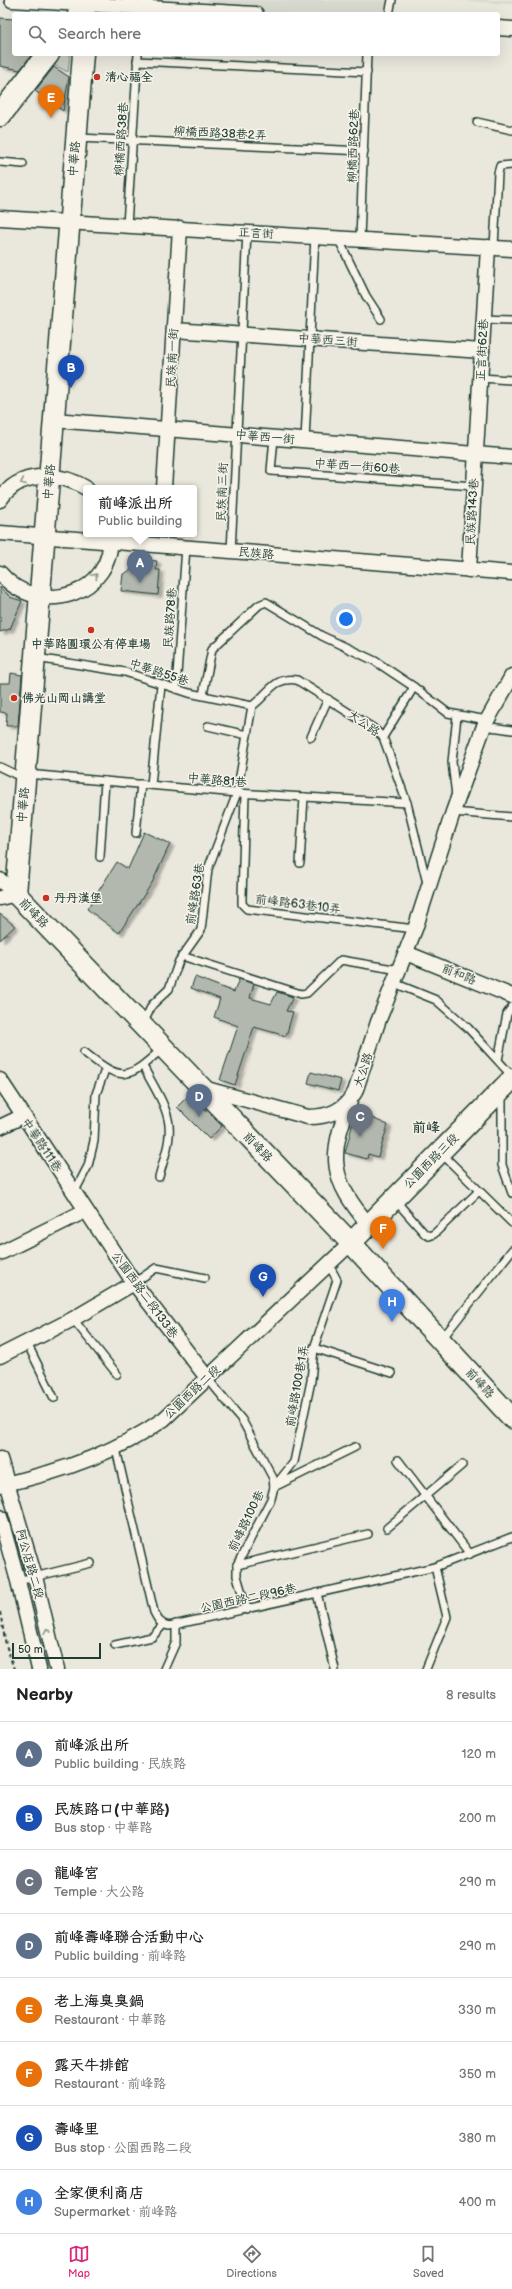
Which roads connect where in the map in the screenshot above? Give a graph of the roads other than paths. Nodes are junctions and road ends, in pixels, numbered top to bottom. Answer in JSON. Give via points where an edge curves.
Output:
{"nodes":[{"id":1,"x":12,"y":0,"type":"edge"},
{"id":2,"x":392,"y":0,"type":"edge"},
{"id":3,"x":86,"y":8,"type":"edge"},
{"id":4,"x":140,"y":11,"type":"edge"},
{"id":5,"x":179,"y":12,"type":"edge"},
{"id":6,"x":389,"y":12,"type":"edge"},
{"id":7,"x":500,"y":28,"type":"edge"},
{"id":8,"x":512,"y":29,"type":"edge"},
{"id":9,"x":46,"y":56,"type":"edge"},
{"id":10,"x":83,"y":56,"type":"edge"},
{"id":11,"x":368,"y":56,"type":"edge"},
{"id":12,"x":137,"y":58,"type":"edge"},
{"id":13,"x":367,"y":72,"type":"junction"},
{"id":14,"x":0,"y":115,"type":"edge"},
{"id":15,"x":477,"y":122,"type":"dead end"},
{"id":16,"x":512,"y":130,"type":"edge"},
{"id":17,"x":76,"y":138,"type":"junction"},
{"id":18,"x":132,"y":140,"type":"junction"},
{"id":19,"x":364,"y":151,"type":"junction"},
{"id":20,"x":0,"y":162,"type":"edge"},
{"id":21,"x":23,"y":164,"type":"dead end"},
{"id":22,"x":512,"y":165,"type":"edge"},
{"id":23,"x":0,"y":218,"type":"edge"},
{"id":24,"x":69,"y":222,"type":"junction"},
{"id":25,"x":127,"y":225,"type":"junction"},
{"id":26,"x":180,"y":228,"type":"junction"},
{"id":27,"x":247,"y":232,"type":"junction"},
{"id":28,"x":315,"y":236,"type":"junction"},
{"id":29,"x":338,"y":238,"type":"junction"},
{"id":30,"x":360,"y":239,"type":"junction"},
{"id":31,"x":491,"y":247,"type":"junction"},
{"id":32,"x":512,"y":249,"type":"edge"},
{"id":33,"x":484,"y":318,"type":"junction"},
{"id":34,"x":381,"y":319,"type":"dead end"},
{"id":35,"x":512,"y":320,"type":"edge"},
{"id":36,"x":174,"y":330,"type":"junction"},
{"id":37,"x":243,"y":335,"type":"junction"},
{"id":38,"x":309,"y":339,"type":"junction"},
{"id":39,"x":482,"y":351,"type":"junction"},
{"id":40,"x":480,"y":378,"type":"junction"},
{"id":41,"x":512,"y":380,"type":"edge"},
{"id":42,"x":54,"y":420,"type":"junction"},
{"id":43,"x":168,"y":429,"type":"junction"},
{"id":44,"x":236,"y":435,"type":"junction"},
{"id":45,"x":274,"y":438,"type":"junction"},
{"id":46,"x":305,"y":440,"type":"junction"},
{"id":47,"x":476,"y":454,"type":"junction"},
{"id":48,"x":512,"y":457,"type":"edge"},
{"id":49,"x":49,"y":475,"type":"junction"},
{"id":50,"x":164,"y":485,"type":"edge"},
{"id":51,"x":83,"y":486,"type":"edge"},
{"id":52,"x":474,"y":486,"type":"junction"},
{"id":53,"x":0,"y":500,"type":"edge"},
{"id":54,"x":0,"y":533,"type":"edge"},
{"id":55,"x":44,"y":536,"type":"junction"},
{"id":56,"x":111,"y":538,"type":"edge"},
{"id":57,"x":161,"y":540,"type":"edge"},
{"id":58,"x":186,"y":547,"type":"junction"},
{"id":59,"x":231,"y":551,"type":"junction"},
{"id":60,"x":469,"y":570,"type":"junction"},
{"id":61,"x":0,"y":573,"type":"edge"},
{"id":62,"x":512,"y":573,"type":"edge"},
{"id":63,"x":39,"y":598,"type":"junction"},
{"id":64,"x":34,"y":658,"type":"junction"},
{"id":65,"x":512,"y":676,"type":"edge"},
{"id":66,"x":161,"y":685,"type":"junction"},
{"id":67,"x":414,"y":687,"type":"junction"},
{"id":68,"x":176,"y":689,"type":"junction"},
{"id":69,"x":507,"y":694,"type":"edge"},
{"id":70,"x":203,"y":695,"type":"junction"},
{"id":71,"x":328,"y":699,"type":"junction"},
{"id":72,"x":252,"y":706,"type":"junction"},
{"id":73,"x":457,"y":716,"type":"junction"},
{"id":74,"x":486,"y":723,"type":"junction"},
{"id":75,"x":208,"y":726,"type":"dead end"},
{"id":76,"x":512,"y":730,"type":"edge"},
{"id":77,"x":247,"y":736,"type":"junction"},
{"id":78,"x":311,"y":737,"type":"dead end"},
{"id":79,"x":383,"y":737,"type":"junction"},
{"id":80,"x":0,"y":767,"type":"edge"},
{"id":81,"x":25,"y":777,"type":"junction"},
{"id":82,"x":105,"y":781,"type":"junction"},
{"id":83,"x":140,"y":784,"type":"junction"},
{"id":84,"x":152,"y":785,"type":"junction"},
{"id":85,"x":237,"y":793,"type":"junction"},
{"id":86,"x":246,"y":794,"type":"junction"},
{"id":87,"x":304,"y":797,"type":"junction"},
{"id":88,"x":407,"y":803,"type":"junction"},
{"id":89,"x":455,"y":807,"type":"junction"},
{"id":90,"x":512,"y":817,"type":"edge"},
{"id":91,"x":136,"y":833,"type":"dead end"},
{"id":92,"x":100,"y":857,"type":"dead end"},
{"id":93,"x":300,"y":863,"type":"dead end"},
{"id":94,"x":0,"y":880,"type":"edge"},
{"id":95,"x":429,"y":889,"type":"junction"},
{"id":96,"x":8,"y":896,"type":"edge"},
{"id":97,"x":415,"y":929,"type":"junction"},
{"id":98,"x":406,"y":953,"type":"junction"},
{"id":99,"x":182,"y":956,"type":"junction"},
{"id":100,"x":399,"y":970,"type":"junction"},
{"id":101,"x":394,"y":984,"type":"junction"},
{"id":102,"x":512,"y":996,"type":"edge"},
{"id":103,"x":512,"y":1007,"type":"edge"},
{"id":104,"x":142,"y":1026,"type":"junction"},
{"id":105,"x":163,"y":1048,"type":"junction"},
{"id":106,"x":84,"y":1052,"type":"dead end"},
{"id":107,"x":498,"y":1060,"type":"junction"},
{"id":108,"x":143,"y":1066,"type":"junction"},
{"id":109,"x":106,"y":1070,"type":"junction"},
{"id":110,"x":0,"y":1080,"type":"edge"},
{"id":111,"x":509,"y":1082,"type":"edge"},
{"id":112,"x":201,"y":1087,"type":"junction"},
{"id":113,"x":350,"y":1101,"type":"junction"},
{"id":114,"x":23,"y":1116,"type":"junction"},
{"id":115,"x":0,"y":1128,"type":"edge"},
{"id":116,"x":440,"y":1152,"type":"junction"},
{"id":117,"x":159,"y":1177,"type":"dead end"},
{"id":118,"x":479,"y":1191,"type":"junction"},
{"id":119,"x":74,"y":1193,"type":"junction"},
{"id":120,"x":512,"y":1193,"type":"edge"},
{"id":121,"x":394,"y":1199,"type":"junction"},
{"id":122,"x":85,"y":1210,"type":"junction"},
{"id":123,"x":512,"y":1223,"type":"edge"},
{"id":124,"x":369,"y":1225,"type":"junction"},
{"id":125,"x":351,"y":1243,"type":"junction"},
{"id":126,"x":512,"y":1250,"type":"edge"},
{"id":127,"x":0,"y":1253,"type":"edge"},
{"id":128,"x":328,"y":1263,"type":"junction"},
{"id":129,"x":205,"y":1278,"type":"dead end"},
{"id":130,"x":134,"y":1283,"type":"junction"},
{"id":131,"x":73,"y":1319,"type":"junction"},
{"id":132,"x":440,"y":1341,"type":"junction"},
{"id":133,"x":27,"y":1343,"type":"junction"},
{"id":134,"x":314,"y":1348,"type":"junction"},
{"id":135,"x":0,"y":1356,"type":"edge"},
{"id":136,"x":392,"y":1373,"type":"dead end"},
{"id":137,"x":117,"y":1374,"type":"dead end"},
{"id":138,"x":208,"y":1379,"type":"junction"},
{"id":139,"x":54,"y":1398,"type":"dead end"},
{"id":140,"x":512,"y":1418,"type":"edge"},
{"id":141,"x":355,"y":1447,"type":"dead end"},
{"id":142,"x":116,"y":1449,"type":"junction"},
{"id":143,"x":0,"y":1459,"type":"edge"},
{"id":144,"x":398,"y":1460,"type":"dead end"},
{"id":145,"x":462,"y":1464,"type":"dead end"},
{"id":146,"x":3,"y":1484,"type":"edge"},
{"id":147,"x":274,"y":1487,"type":"junction"},
{"id":148,"x":425,"y":1496,"type":"junction"},
{"id":149,"x":0,"y":1517,"type":"edge"},
{"id":150,"x":387,"y":1528,"type":"dead end"},
{"id":151,"x":368,"y":1534,"type":"dead end"},
{"id":152,"x":512,"y":1538,"type":"edge"},
{"id":153,"x":470,"y":1554,"type":"junction"},
{"id":154,"x":90,"y":1563,"type":"dead end"},
{"id":155,"x":237,"y":1565,"type":"junction"},
{"id":156,"x":435,"y":1567,"type":"junction"},
{"id":157,"x":35,"y":1577,"type":"junction"},
{"id":158,"x":18,"y":1581,"type":"junction"},
{"id":159,"x":317,"y":1593,"type":"junction"},
{"id":160,"x":247,"y":1610,"type":"junction"},
{"id":161,"x":176,"y":1624,"type":"junction"},
{"id":162,"x":163,"y":1625,"type":"junction"},
{"id":163,"x":115,"y":1645,"type":"dead end"},
{"id":164,"x":56,"y":1666,"type":"edge"},
{"id":165,"x":38,"y":1669,"type":"edge"},
{"id":166,"x":164,"y":1669,"type":"edge"},
{"id":167,"x":335,"y":1669,"type":"edge"},
{"id":168,"x":426,"y":1669,"type":"edge"}],
"edges":[{"from":1,"to":3,"type":"street"},
{"from":2,"to":6,"type":"lane"},
{"from":3,"to":4,"type":"street"},
{"from":4,"to":5,"type":"street"},
{"from":7,"to":8,"type":"street"},
{"from":9,"to":14,"type":"main road"},
{"from":10,"to":17,"type":"main road","name":"中華路"},
{"from":11,"to":13,"type":"lane","name":"柳橋西路62巷"},
{"from":12,"to":13,"type":"lane"},
{"from":12,"to":18,"type":"lane","name":"柳橋西路38巷"},
{"from":13,"to":19,"type":"lane","name":"柳橋西路62巷"},
{"from":15,"to":16,"type":"lane"},
{"from":17,"to":18,"type":"lane","name":"柳橋西路38巷2弄"},
{"from":17,"to":24,"type":"main road","name":"中華路"},
{"from":18,"to":19,"type":"lane","name":"柳橋西路38巷2弄"},
{"from":18,"to":25,"type":"lane","name":"柳橋西路38巷"},
{"from":19,"to":30,"type":"lane","name":"柳橋西路62巷"},
{"from":20,"to":21,"type":"lane"},
{"from":22,"to":31,"type":"lane","via":[[500,166],[498,173]]},
{"from":23,"to":24,"type":"street","name":"正言街"},
{"from":24,"to":25,"type":"street","name":"正言街"},
{"from":24,"to":42,"type":"main road","name":"中華路"},
{"from":25,"to":26,"type":"street","name":"正言街"},
{"from":26,"to":27,"type":"street","name":"正言街"},
{"from":26,"to":36,"type":"street","name":"民族南一街"},
{"from":27,"to":28,"type":"street","name":"正言街"},
{"from":27,"to":37,"type":"lane","name":"民族南三街"},
{"from":28,"to":29,"type":"street","name":"正言街"},
{"from":28,"to":38,"type":"lane"},
{"from":29,"to":30,"type":"street","name":"正言街"},
{"from":29,"to":34,"type":"lane","via":[[366,296]]},
{"from":30,"to":31,"type":"street","name":"正言街"},
{"from":31,"to":32,"type":"street","name":"正言街"},
{"from":31,"to":33,"type":"street","name":"正言街62巷"},
{"from":33,"to":35,"type":"lane"},
{"from":33,"to":39,"type":"street","name":"正言街62巷"},
{"from":36,"to":37,"type":"street","name":"中華西三街"},
{"from":36,"to":43,"type":"street","name":"民族南一街"},
{"from":37,"to":38,"type":"street","name":"中華西三街"},
{"from":37,"to":44,"type":"lane","name":"民族南三街"},
{"from":38,"to":39,"type":"street","name":"中華西三街"},
{"from":38,"to":46,"type":"lane"},
{"from":39,"to":40,"type":"street","name":"正言街62巷"},
{"from":40,"to":41,"type":"lane"},
{"from":40,"to":47,"type":"street","name":"正言街62巷"},
{"from":42,"to":43,"type":"street","name":"中華西一街"},
{"from":42,"to":49,"type":"main road","name":"中華路"},
{"from":43,"to":44,"type":"street","name":"中華西一街"},
{"from":43,"to":50,"type":"street","name":"民族南一街"},
{"from":44,"to":45,"type":"street","name":"中華西一街"},
{"from":44,"to":59,"type":"lane","name":"民族南三街"},
{"from":45,"to":46,"type":"street","name":"中華西一街"},
{"from":45,"to":52,"type":"lane","name":"中華西一街60巷","via":[[271,471]]},
{"from":46,"to":47,"type":"street","name":"中華西一街"},
{"from":47,"to":48,"type":"street","name":"中華西一街"},
{"from":47,"to":52,"type":"street","name":"民族路143巷"},
{"from":49,"to":51,"type":"street","via":[[73,480]]},
{"from":49,"to":53,"type":"street","one_way":true,"via":[[17,484]]},
{"from":49,"to":55,"type":"main road","name":"中華路"},
{"from":52,"to":60,"type":"street","name":"民族路143巷"},
{"from":54,"to":55,"type":"street","name":"民族路"},
{"from":55,"to":56,"type":"street","name":"民族路"},
{"from":55,"to":63,"type":"main road","name":"中華路"},
{"from":56,"to":57,"type":"street","name":"民族路"},
{"from":63,"to":56,"type":"street","one_way":true,"via":[[63,597],[81,590],[96,577],[106,561]]},
{"from":57,"to":58,"type":"street","name":"民族路"},
{"from":58,"to":59,"type":"street","name":"民族路"},
{"from":58,"to":68,"type":"lane","name":"民族路78巷"},
{"from":59,"to":60,"type":"street","name":"民族路"},
{"from":60,"to":62,"type":"street","name":"民族路"},
{"from":61,"to":63,"type":"street","via":[[9,584],[25,594]]},
{"from":63,"to":64,"type":"main road","name":"中華路"},
{"from":64,"to":66,"type":"lane","name":"中華路55巷","via":[[125,672]]},
{"from":64,"to":81,"type":"main road","name":"中華路"},
{"from":65,"to":69,"type":"street","name":"大公路"},
{"from":66,"to":68,"type":"lane","name":"中華路55巷"},
{"from":66,"to":84,"type":"lane"},
{"from":67,"to":70,"type":"lane","via":[[375,661],[322,636],[266,602],[259,605],[212,649]]},
{"from":67,"to":73,"type":"lane","via":[[448,713]]},
{"from":67,"to":79,"type":"lane"},
{"from":68,"to":70,"type":"lane","name":"中華路55巷"},
{"from":69,"to":74,"type":"street","name":"大公路"},
{"from":70,"to":72,"type":"lane","name":"中華路55巷"},
{"from":71,"to":72,"type":"lane","name":"大公路","via":[[296,680],[282,680],[275,682]]},
{"from":71,"to":78,"type":"lane"},
{"from":71,"to":79,"type":"lane","name":"大公路"},
{"from":72,"to":77,"type":"lane","name":"前峰路63巷"},
{"from":73,"to":74,"type":"lane"},
{"from":73,"to":89,"type":"lane","via":[[452,762]]},
{"from":74,"to":76,"type":"lane"},
{"from":74,"to":89,"type":"street","name":"大公路"},
{"from":75,"to":77,"type":"lane"},
{"from":77,"to":85,"type":"lane","name":"前峰路63巷"},
{"from":79,"to":88,"type":"lane","name":"大公路"},
{"from":80,"to":81,"type":"lane"},
{"from":81,"to":82,"type":"lane","name":"中華路81巷"},
{"from":81,"to":96,"type":"main road","name":"中華路"},
{"from":82,"to":83,"type":"lane","name":"中華路81巷"},
{"from":82,"to":92,"type":"lane"},
{"from":83,"to":84,"type":"lane","name":"中華路81巷"},
{"from":83,"to":91,"type":"lane"},
{"from":84,"to":85,"type":"lane","name":"中華路81巷"},
{"from":85,"to":86,"type":"lane","name":"中華路81巷"},
{"from":85,"to":99,"type":"lane","name":"前峰路63巷","via":[[208,869],[201,930]]},
{"from":86,"to":87,"type":"lane","name":"中華路81巷"},
{"from":86,"to":97,"type":"lane","name":"前峰路63巷10弄","via":[[242,904],[247,909]]},
{"from":87,"to":88,"type":"lane","name":"中華路81巷"},
{"from":87,"to":93,"type":"lane"},
{"from":88,"to":95,"type":"lane","name":"大公路"},
{"from":89,"to":90,"type":"lane"},
{"from":89,"to":95,"type":"street","name":"大公路"},
{"from":94,"to":96,"type":"street","name":"前峰路"},
{"from":95,"to":97,"type":"street","name":"大公路"},
{"from":96,"to":104,"type":"main road","name":"前峰路"},
{"from":97,"to":98,"type":"street","name":"大公路"},
{"from":98,"to":100,"type":"street","name":"大公路"},
{"from":98,"to":102,"type":"street","name":"前和路"},
{"from":99,"to":100,"type":"lane","via":[[301,994],[307,993],[342,960]]},
{"from":99,"to":104,"type":"lane","name":"前峰路63巷","via":[[169,989],[152,1005]]},
{"from":100,"to":101,"type":"street","name":"大公路"},
{"from":101,"to":107,"type":"lane","via":[[436,1000],[468,1028]]},
{"from":101,"to":113,"type":"street","name":"大公路"},
{"from":103,"to":107,"type":"lane","via":[[507,1014]]},
{"from":104,"to":105,"type":"main road","name":"前峰路"},
{"from":105,"to":108,"type":"lane"},
{"from":105,"to":112,"type":"main road","name":"前峰路"},
{"from":106,"to":109,"type":"lane"},
{"from":107,"to":111,"type":"lane"},
{"from":108,"to":109,"type":"lane","via":[[131,1074]]},
{"from":108,"to":117,"type":"lane","via":[[164,1108],[169,1125],[169,1137]]},
{"from":109,"to":119,"type":"lane","via":[[96,1094],[94,1140],[90,1159]]},
{"from":110,"to":114,"type":"street","name":"中華路111巷"},
{"from":111,"to":116,"type":"main road","name":"公園西路三段"},
{"from":111,"to":120,"type":"lane","via":[[502,1165]]},
{"from":112,"to":113,"type":"street","name":"大公路","via":[[308,1117],[323,1117],[337,1112]]},
{"from":112,"to":125,"type":"main road","name":"前峰路"},
{"from":113,"to":124,"type":"street","via":[[340,1126],[334,1163],[339,1180],[357,1211]]},
{"from":114,"to":115,"type":"street"},
{"from":114,"to":119,"type":"street","name":"中華路111巷"},
{"from":116,"to":118,"type":"lane"},
{"from":116,"to":121,"type":"main road","name":"公園西路三段"},
{"from":118,"to":121,"type":"lane","via":[[429,1236]]},
{"from":118,"to":123,"type":"lane"},
{"from":119,"to":122,"type":"street","name":"中華路111巷"},
{"from":121,"to":124,"type":"main road","name":"公園西路三段"},
{"from":122,"to":127,"type":"street"},
{"from":122,"to":130,"type":"street","name":"公園西路二段133巷"},
{"from":124,"to":125,"type":"main road","name":"公園西路三段"},
{"from":125,"to":128,"type":"street","name":"公園西路二段"},
{"from":125,"to":132,"type":"main road","name":"前峰路"},
{"from":126,"to":132,"type":"lane"},
{"from":128,"to":134,"type":"lane","name":"前峰路100巷1弄","via":[[337,1280]]},
{"from":128,"to":138,"type":"street","name":"公園西路二段"},
{"from":129,"to":130,"type":"lane","via":[[156,1268]]},
{"from":130,"to":131,"type":"street"},
{"from":130,"to":138,"type":"street","name":"公園西路二段133巷"},
{"from":131,"to":133,"type":"street"},
{"from":131,"to":137,"type":"lane"},
{"from":132,"to":140,"type":"main road","name":"前峰路"},
{"from":133,"to":135,"type":"street"},
{"from":133,"to":139,"type":"lane"},
{"from":134,"to":136,"type":"lane"},
{"from":134,"to":147,"type":"lane","name":"前峰路100巷1弄","via":[[311,1381],[294,1462]]},
{"from":138,"to":142,"type":"street","name":"公園西路二段","via":[[164,1419]]},
{"from":138,"to":147,"type":"lane","via":[[242,1420],[269,1468]]},
{"from":141,"to":147,"type":"lane"},
{"from":142,"to":146,"type":"street","name":"公園西路二段"},
{"from":142,"to":162,"type":"lane","via":[[154,1612]]},
{"from":143,"to":146,"type":"street","name":"阿公店路二段"},
{"from":144,"to":148,"type":"lane"},
{"from":145,"to":148,"type":"lane"},
{"from":146,"to":157,"type":"street","name":"阿公店路二段"},
{"from":147,"to":155,"type":"lane","name":"前峰路100巷","via":[[271,1499]]},
{"from":148,"to":150,"type":"lane"},
{"from":148,"to":153,"type":"lane"},
{"from":149,"to":158,"type":"street","name":"阿公店路二段"},
{"from":151,"to":155,"type":"lane"},
{"from":152,"to":153,"type":"lane","name":"公園西路二段96巷"},
{"from":153,"to":156,"type":"lane","name":"公園西路二段96巷"},
{"from":154,"to":157,"type":"lane"},
{"from":155,"to":160,"type":"lane","name":"前峰路100巷","via":[[237,1576]]},
{"from":156,"to":159,"type":"lane","name":"公園西路二段96巷"},
{"from":156,"to":168,"type":"lane","via":[[447,1617]]},
{"from":157,"to":158,"type":"lane"},
{"from":164,"to":157,"type":"street","name":"阿公店路二段","one_way":true},
{"from":158,"to":165,"type":"street","name":"阿公店路二段"},
{"from":159,"to":160,"type":"lane","name":"公園西路二段96巷"},
{"from":159,"to":167,"type":"lane"},
{"from":160,"to":161,"type":"lane","name":"公園西路二段96巷"},
{"from":161,"to":162,"type":"lane","name":"公園西路二段96巷"},
{"from":161,"to":166,"type":"lane","via":[[176,1642]]},
{"from":162,"to":163,"type":"lane","via":[[152,1637]]},
{"from":164,"to":165,"type":"street"}]}
